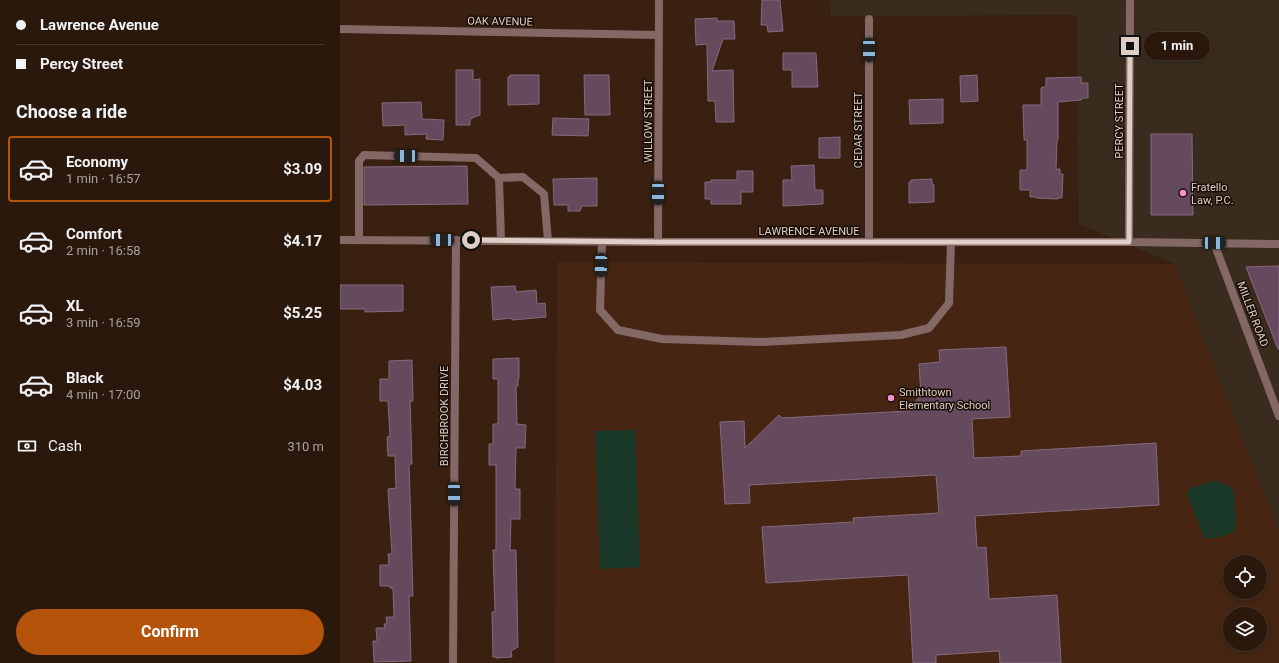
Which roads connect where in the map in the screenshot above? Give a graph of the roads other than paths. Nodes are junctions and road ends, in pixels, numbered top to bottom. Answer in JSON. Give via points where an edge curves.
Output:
{"nodes":[{"id":1,"x":659,"y":0,"type":"edge"},
{"id":2,"x":1130,"y":0,"type":"edge"},
{"id":3,"x":869,"y":19,"type":"dead end"},
{"id":4,"x":340,"y":29,"type":"edge"},
{"id":5,"x":659,"y":35,"type":"junction"},
{"id":6,"x":499,"y":178,"type":"junction"},
{"id":7,"x":340,"y":240,"type":"edge"},
{"id":8,"x":359,"y":240,"type":"junction"},
{"id":9,"x":456,"y":240,"type":"junction"},
{"id":10,"x":501,"y":241,"type":"junction"},
{"id":11,"x":548,"y":241,"type":"junction"},
{"id":12,"x":602,"y":242,"type":"junction"},
{"id":13,"x":658,"y":242,"type":"junction"},
{"id":14,"x":869,"y":242,"type":"junction"},
{"id":15,"x":950,"y":242,"type":"junction"},
{"id":16,"x":1129,"y":242,"type":"junction"},
{"id":17,"x":1214,"y":243,"type":"junction"},
{"id":18,"x":1279,"y":244,"type":"edge"},
{"id":19,"x":1279,"y":416,"type":"edge"},
{"id":20,"x":453,"y":663,"type":"edge"}],
"edges":[{"from":1,"to":5,"type":"street","name":"WILLOW STREET"},
{"from":2,"to":16,"type":"street","name":"PERCY STREET"},
{"from":3,"to":14,"type":"street","name":"CEDAR STREET"},
{"from":4,"to":5,"type":"street","name":"OAK AVENUE"},
{"from":5,"to":13,"type":"street","name":"WILLOW STREET"},
{"from":6,"to":8,"type":"street","via":[[476,158],[364,155],[359,162]]},
{"from":6,"to":10,"type":"street"},
{"from":6,"to":11,"type":"street","via":[[523,177],[544,194]]},
{"from":7,"to":8,"type":"street","name":"LAWRENCE AVENUE"},
{"from":8,"to":9,"type":"street","name":"LAWRENCE AVENUE"},
{"from":9,"to":10,"type":"street","name":"LAWRENCE AVENUE"},
{"from":9,"to":20,"type":"street","name":"BIRCHBROOK DRIVE"},
{"from":10,"to":11,"type":"street","name":"LAWRENCE AVENUE"},
{"from":11,"to":12,"type":"street","name":"LAWRENCE AVENUE"},
{"from":12,"to":13,"type":"street","name":"LAWRENCE AVENUE"},
{"from":12,"to":15,"type":"street","via":[[600,310],[618,330],[662,339],[760,342],[900,335],[929,328],[949,303]]},
{"from":13,"to":14,"type":"street","name":"LAWRENCE AVENUE"},
{"from":14,"to":15,"type":"street","name":"LAWRENCE AVENUE"},
{"from":15,"to":16,"type":"street","name":"LAWRENCE AVENUE"},
{"from":16,"to":17,"type":"street","name":"LAWRENCE AVENUE"},
{"from":17,"to":18,"type":"street","name":"LAWRENCE AVENUE"},
{"from":17,"to":19,"type":"street","name":"MILLER ROAD"}]}
